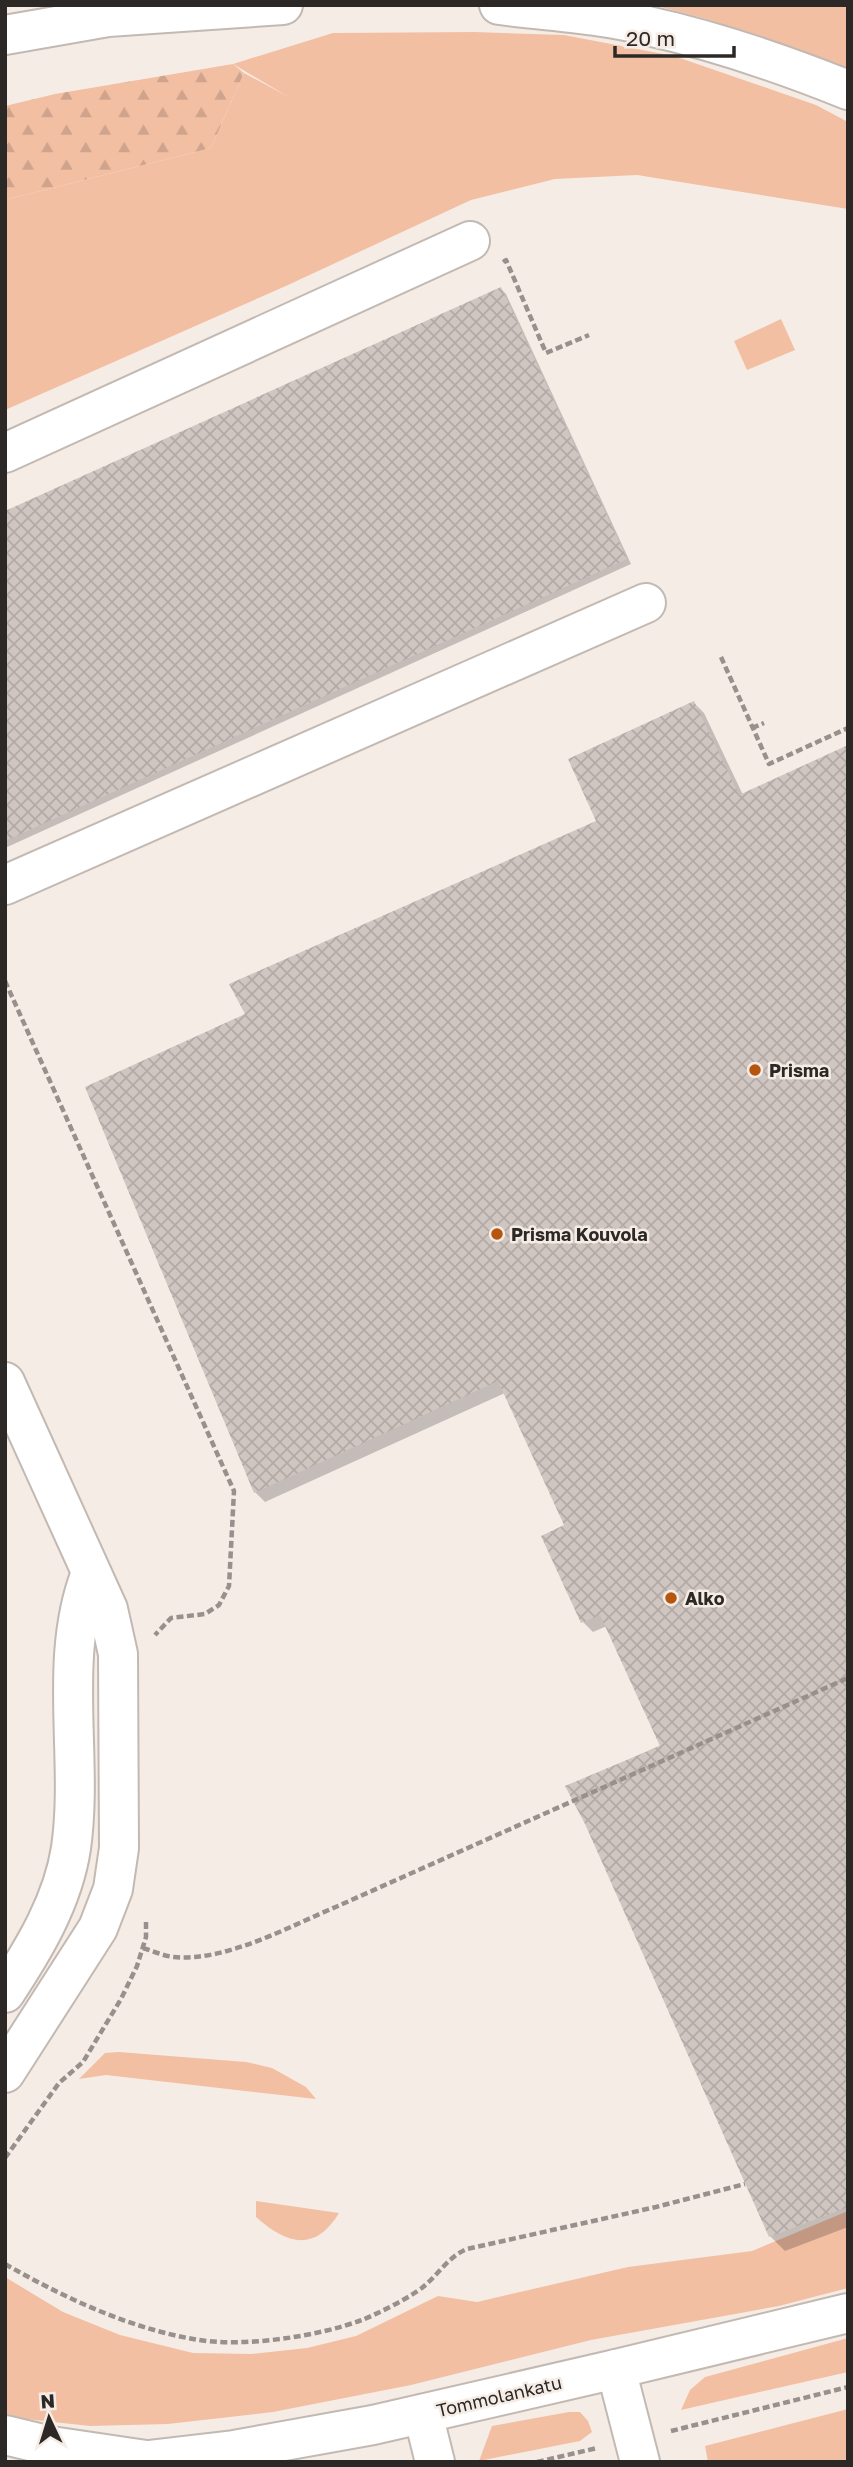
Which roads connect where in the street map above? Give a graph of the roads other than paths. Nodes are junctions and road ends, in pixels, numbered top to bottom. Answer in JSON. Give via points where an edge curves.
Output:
{"nodes":[{"id":1,"x":283,"y":5,"type":"edge"},
{"id":2,"x":499,"y":5,"type":"edge"},
{"id":3,"x":5,"y":35,"type":"edge"},
{"id":4,"x":848,"y":90,"type":"edge"},
{"id":5,"x":482,"y":253,"type":"road end"},
{"id":6,"x":5,"y":453,"type":"edge"},
{"id":7,"x":646,"y":603,"type":"dead end"},
{"id":8,"x":5,"y":885,"type":"edge"},
{"id":9,"x":5,"y":1382,"type":"edge"},
{"id":10,"x":91,"y":1573,"type":"junction"},
{"id":11,"x":5,"y":1993,"type":"edge"},
{"id":12,"x":5,"y":2073,"type":"edge"},
{"id":13,"x":848,"y":2313,"type":"edge"},
{"id":14,"x":616,"y":2370,"type":"junction"},
{"id":15,"x":423,"y":2414,"type":"junction"},
{"id":16,"x":5,"y":2435,"type":"edge"},
{"id":17,"x":637,"y":2450,"type":"edge"},
{"id":18,"x":138,"y":2461,"type":"edge"},
{"id":19,"x":435,"y":2462,"type":"edge"}],
"edges":[{"from":1,"to":3,"type":"main road","via":[[108,17]]},
{"from":2,"to":4,"type":"main road","via":[[646,25],[794,68]]},
{"from":5,"to":6,"type":"main road"},
{"from":7,"to":8,"type":"main road"},
{"from":9,"to":10,"type":"main road"},
{"from":10,"to":11,"type":"main road","via":[[76,1632],[71,1850],[48,1919]]},
{"from":10,"to":12,"type":"main road","via":[[108,1609],[118,1654],[119,1848],[113,1889],[93,1936]]},
{"from":13,"to":14,"type":"main road","name":"Tommolankatu"},
{"from":14,"to":15,"type":"main road","name":"Tommolankatu"},
{"from":14,"to":17,"type":"main road"},
{"from":15,"to":18,"type":"main road","name":"Tommolankatu","via":[[234,2450]]},
{"from":15,"to":19,"type":"main road"},
{"from":16,"to":18,"type":"main road","name":"Tommolankatu"}]}
